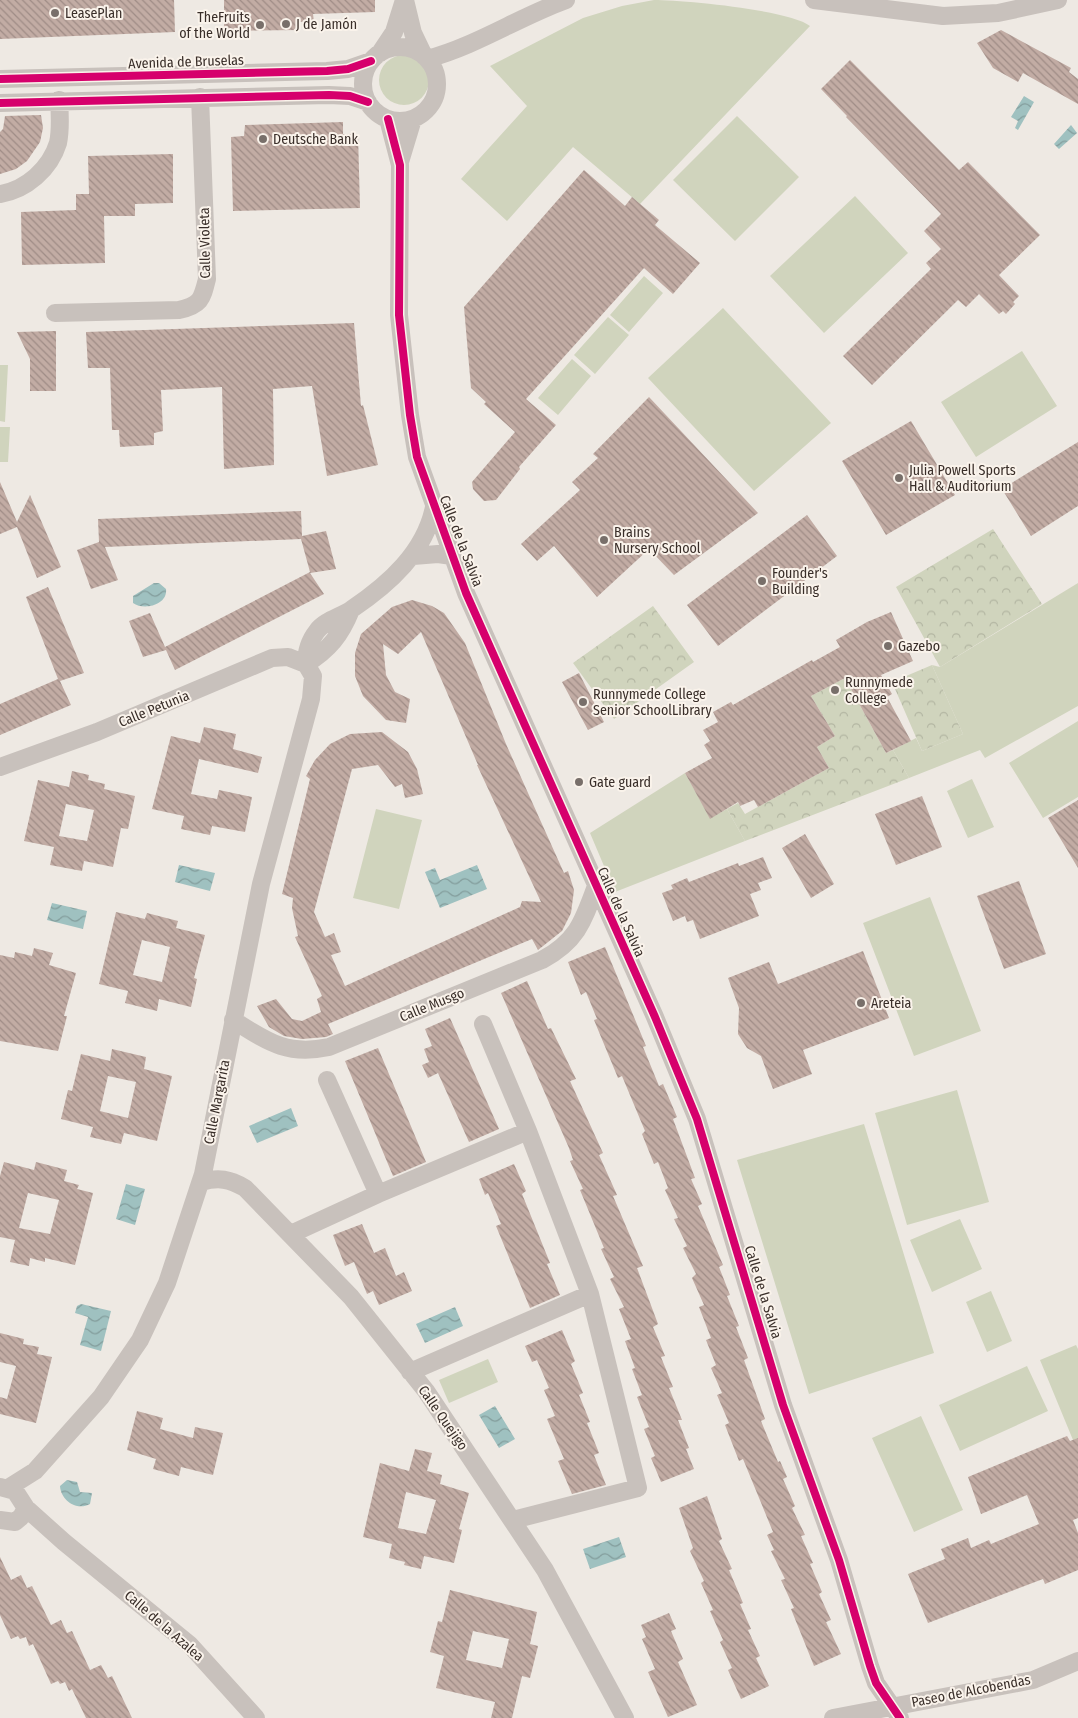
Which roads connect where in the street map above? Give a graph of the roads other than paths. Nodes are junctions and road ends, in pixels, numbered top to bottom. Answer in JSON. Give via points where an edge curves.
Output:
{"nodes":[{"id":1,"x":405,"y":0,"type":"edge"},
{"id":2,"x":566,"y":0,"type":"edge"},
{"id":3,"x":814,"y":0,"type":"edge"},
{"id":4,"x":1058,"y":0,"type":"edge"},
{"id":5,"x":466,"y":47,"type":"junction"},
{"id":6,"x":375,"y":57,"type":"junction"},
{"id":7,"x":426,"y":57,"type":"junction"},
{"id":8,"x":0,"y":79,"type":"edge"},
{"id":9,"x":437,"y":80,"type":"junction"},
{"id":10,"x":200,"y":97,"type":"junction"},
{"id":11,"x":59,"y":100,"type":"junction"},
{"id":12,"x":368,"y":102,"type":"junction"},
{"id":13,"x":0,"y":103,"type":"edge"},
{"id":14,"x":388,"y":119,"type":"junction"},
{"id":15,"x":413,"y":119,"type":"junction"},
{"id":16,"x":400,"y":164,"type":"junction"},
{"id":17,"x":0,"y":194,"type":"edge"},
{"id":18,"x":55,"y":313,"type":"dead end"},
{"id":19,"x":434,"y":507,"type":"junction"},
{"id":20,"x":412,"y":556,"type":"junction"},
{"id":21,"x":452,"y":556,"type":"junction"},
{"id":22,"x":306,"y":664,"type":"junction"},
{"id":23,"x":0,"y":767,"type":"edge"},
{"id":24,"x":596,"y":886,"type":"junction"},
{"id":25,"x":233,"y":1020,"type":"junction"},
{"id":26,"x":483,"y":1024,"type":"dead end"},
{"id":27,"x":327,"y":1080,"type":"dead end"},
{"id":28,"x":528,"y":1131,"type":"junction"},
{"id":29,"x":201,"y":1182,"type":"junction"},
{"id":30,"x":378,"y":1194,"type":"junction"},
{"id":31,"x":291,"y":1234,"type":"junction"},
{"id":32,"x":590,"y":1294,"type":"junction"},
{"id":33,"x":410,"y":1372,"type":"junction"},
{"id":34,"x":4,"y":1487,"type":"edge"},
{"id":35,"x":26,"y":1508,"type":"junction"},
{"id":36,"x":513,"y":1520,"type":"junction"},
{"id":37,"x":7,"y":1521,"type":"edge"},
{"id":38,"x":64,"y":1542,"type":"junction"},
{"id":39,"x":1078,"y":1661,"type":"edge"},
{"id":40,"x":896,"y":1712,"type":"edge"},
{"id":41,"x":256,"y":1718,"type":"edge"},
{"id":42,"x":625,"y":1718,"type":"edge"},
{"id":43,"x":832,"y":1718,"type":"edge"}],
"edges":[{"from":1,"to":6,"type":"street","via":[[394,32]]},
{"from":1,"to":7,"type":"street","via":[[413,33]]},
{"from":2,"to":5,"type":"street"},
{"from":3,"to":4,"type":"street","via":[[942,16],[998,13]]},
{"from":5,"to":7,"type":"street"},
{"from":5,"to":9,"type":"street"},
{"from":6,"to":7,"type":"street","via":[[395,47],[408,48]]},
{"from":6,"to":8,"type":"street","name":"Avenida de Bruselas","via":[[348,69],[327,71]]},
{"from":6,"to":12,"type":"street","via":[[364,72]]},
{"from":7,"to":9,"type":"street"},
{"from":9,"to":15,"type":"street","via":[[431,104]]},
{"from":10,"to":11,"type":"street"},
{"from":10,"to":12,"type":"street","via":[[329,95],[350,96]]},
{"from":10,"to":18,"type":"street","name":"Calle Violeta","via":[[207,279],[200,301],[180,310]]},
{"from":11,"to":13,"type":"street"},
{"from":11,"to":17,"type":"street","via":[[58,143],[51,159],[31,182]]},
{"from":12,"to":14,"type":"street"},
{"from":14,"to":15,"type":"street"},
{"from":14,"to":16,"type":"street","name":"Calle de la Salvia"},
{"from":15,"to":16,"type":"street","name":"Calle de la Salvia"},
{"from":16,"to":19,"type":"street","name":"Calle de la Salvia","via":[[399,315],[417,457]]},
{"from":19,"to":20,"type":"street","via":[[431,523]]},
{"from":19,"to":21,"type":"street","name":"Calle de la Salvia"},
{"from":20,"to":21,"type":"street"},
{"from":20,"to":22,"type":"street","via":[[388,581],[351,610],[338,638]]},
{"from":21,"to":24,"type":"street","name":"Calle de la Salvia"},
{"from":22,"to":23,"type":"street","name":"Calle Petunia","via":[[281,657],[260,661],[130,718]]},
{"from":22,"to":25,"type":"street","name":"Calle Margarita","via":[[313,676],[312,692],[261,884]]},
{"from":24,"to":25,"type":"street","name":"Calle Musgo","via":[[585,916],[562,950],[329,1047],[309,1052],[294,1051]]},
{"from":24,"to":40,"type":"street","name":"Calle de la Salvia","via":[[697,1119],[783,1405],[839,1560],[870,1666],[876,1683]]},
{"from":25,"to":29,"type":"street","name":"Calle Margarita"},
{"from":26,"to":28,"type":"street"},
{"from":27,"to":30,"type":"street"},
{"from":28,"to":30,"type":"street"},
{"from":28,"to":32,"type":"street"},
{"from":29,"to":31,"type":"street","name":"Calle Quejigo","via":[[222,1178],[232,1180]]},
{"from":29,"to":34,"type":"street","name":"Calle Margarita","via":[[167,1283],[140,1340],[101,1397],[35,1471]]},
{"from":30,"to":31,"type":"street"},
{"from":31,"to":33,"type":"street","name":"Calle Quejigo","via":[[351,1297]]},
{"from":32,"to":33,"type":"street"},
{"from":32,"to":36,"type":"street","via":[[638,1488]]},
{"from":33,"to":36,"type":"street","name":"Calle Quejigo"},
{"from":34,"to":35,"type":"street","name":"Calle de la Azalea","via":[[21,1497]]},
{"from":35,"to":37,"type":"street","via":[[21,1517]]},
{"from":35,"to":38,"type":"street","name":"Calle de la Azalea"},
{"from":36,"to":42,"type":"street","name":"Calle Quejigo","via":[[560,1596]]},
{"from":37,"to":38,"type":"street","name":"Calle de la Azalea"},
{"from":38,"to":41,"type":"street","name":"Calle de la Azalea","via":[[190,1645]]},
{"from":39,"to":40,"type":"street","name":"Paseo de Alcobendas","via":[[1033,1680]]},
{"from":40,"to":43,"type":"street","name":"Paseo de Alcobendas"}]}
